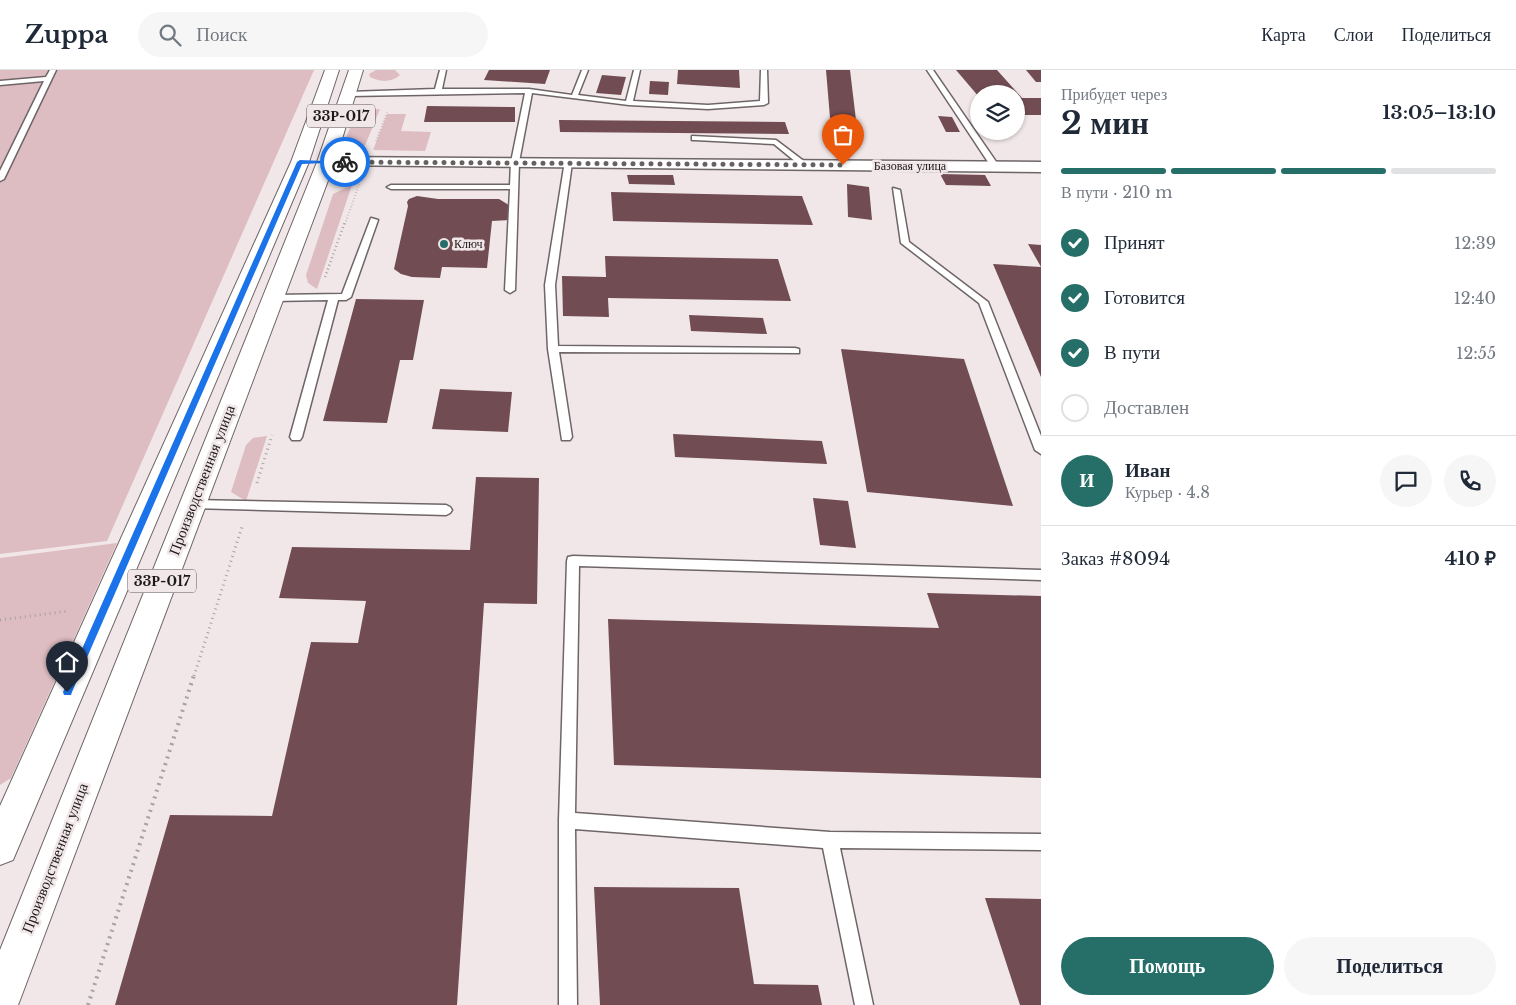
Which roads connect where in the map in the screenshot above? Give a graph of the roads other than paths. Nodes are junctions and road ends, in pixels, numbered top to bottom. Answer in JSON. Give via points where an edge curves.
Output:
{"nodes":[{"id":1,"x":53,"y":70,"type":"edge"},
{"id":2,"x":332,"y":70,"type":"edge"},
{"id":3,"x":356,"y":70,"type":"edge"},
{"id":4,"x":443,"y":70,"type":"edge"},
{"id":5,"x":586,"y":70,"type":"edge"},
{"id":6,"x":637,"y":70,"type":"edge"},
{"id":7,"x":764,"y":70,"type":"edge"},
{"id":8,"x":930,"y":70,"type":"edge"},
{"id":9,"x":48,"y":79,"type":"junction"},
{"id":10,"x":0,"y":83,"type":"edge"},
{"id":11,"x":438,"y":91,"type":"junction"},
{"id":12,"x":529,"y":92,"type":"junction"},
{"id":13,"x":349,"y":94,"type":"junction"},
{"id":14,"x":574,"y":98,"type":"junction"},
{"id":15,"x":629,"y":103,"type":"junction"},
{"id":16,"x":695,"y":138,"type":"dead end"},
{"id":17,"x":12,"y":155,"type":"junction"},
{"id":18,"x":0,"y":156,"type":"edge"},
{"id":19,"x":313,"y":162,"type":"junction"},
{"id":20,"x":514,"y":162,"type":"junction"},
{"id":21,"x":568,"y":163,"type":"junction"},
{"id":22,"x":805,"y":165,"type":"junction"},
{"id":23,"x":995,"y":166,"type":"junction"},
{"id":24,"x":1041,"y":167,"type":"edge"},
{"id":25,"x":0,"y":179,"type":"edge"},
{"id":26,"x":391,"y":187,"type":"dead end"},
{"id":27,"x":513,"y":187,"type":"junction"},
{"id":28,"x":896,"y":190,"type":"dead end"},
{"id":29,"x":374,"y":220,"type":"dead end"},
{"id":30,"x":510,"y":290,"type":"dead end"},
{"id":31,"x":334,"y":297,"type":"junction"},
{"id":32,"x":273,"y":298,"type":"junction"},
{"id":33,"x":553,"y":349,"type":"junction"},
{"id":34,"x":795,"y":351,"type":"dead end"},
{"id":35,"x":296,"y":437,"type":"dead end"},
{"id":36,"x":566,"y":437,"type":"dead end"},
{"id":37,"x":1041,"y":450,"type":"edge"},
{"id":38,"x":192,"y":504,"type":"junction"},
{"id":39,"x":446,"y":510,"type":"dead end"},
{"id":40,"x":1041,"y":575,"type":"edge"},
{"id":41,"x":567,"y":820,"type":"junction"},
{"id":42,"x":830,"y":840,"type":"junction"},
{"id":43,"x":1041,"y":842,"type":"edge"},
{"id":44,"x":0,"y":846,"type":"edge"},
{"id":45,"x":0,"y":1000,"type":"edge"},
{"id":46,"x":568,"y":1005,"type":"edge"},
{"id":47,"x":864,"y":1005,"type":"edge"}],
"edges":[{"from":1,"to":9,"type":"lane"},
{"from":2,"to":19,"type":"highway","name":"Производственная улица","number":"33Р-017"},
{"from":3,"to":13,"type":"highway","name":"Производственная улица","number":"33Р-017"},
{"from":4,"to":11,"type":"lane"},
{"from":5,"to":14,"type":"lane"},
{"from":6,"to":15,"type":"lane"},
{"from":7,"to":15,"type":"lane","via":[[764,103],[708,107]]},
{"from":8,"to":23,"type":"lane"},
{"from":9,"to":10,"type":"lane"},
{"from":9,"to":17,"type":"lane"},
{"from":11,"to":12,"type":"lane"},
{"from":11,"to":13,"type":"lane"},
{"from":12,"to":14,"type":"lane"},
{"from":12,"to":20,"type":"lane"},
{"from":13,"to":19,"type":"highway","name":"Производственная улица","number":"33Р-017"},
{"from":14,"to":15,"type":"lane"},
{"from":16,"to":22,"type":"lane","via":[[776,142]]},
{"from":17,"to":18,"type":"lane"},
{"from":17,"to":25,"type":"lane"},
{"from":19,"to":20,"type":"street","name":"Базовая улица"},
{"from":19,"to":32,"type":"highway","name":"Производственная улица","number":"33Р-017"},
{"from":19,"to":44,"type":"highway","name":"Производственная улица","number":"33Р-017","via":[[105,606]]},
{"from":20,"to":21,"type":"street","name":"Базовая улица"},
{"from":20,"to":27,"type":"lane"},
{"from":21,"to":22,"type":"street","name":"Базовая улица"},
{"from":21,"to":33,"type":"lane","via":[[550,285]]},
{"from":22,"to":23,"type":"street","name":"Базовая улица"},
{"from":23,"to":24,"type":"street","name":"Базовая улица"},
{"from":26,"to":27,"type":"lane"},
{"from":27,"to":30,"type":"lane"},
{"from":28,"to":37,"type":"lane","via":[[904,243],[983,302]]},
{"from":29,"to":31,"type":"lane","via":[[346,297]]},
{"from":31,"to":32,"type":"lane"},
{"from":31,"to":35,"type":"lane"},
{"from":32,"to":38,"type":"highway","name":"Производственная улица","number":"33Р-017"},
{"from":33,"to":34,"type":"lane"},
{"from":33,"to":36,"type":"lane"},
{"from":38,"to":39,"type":"lane"},
{"from":38,"to":45,"type":"highway","name":"Производственная улица","number":"33Р-017"},
{"from":40,"to":41,"type":"lane","via":[[574,562]]},
{"from":41,"to":42,"type":"lane"},
{"from":41,"to":46,"type":"lane"},
{"from":42,"to":43,"type":"lane"},
{"from":42,"to":47,"type":"lane"}]}
